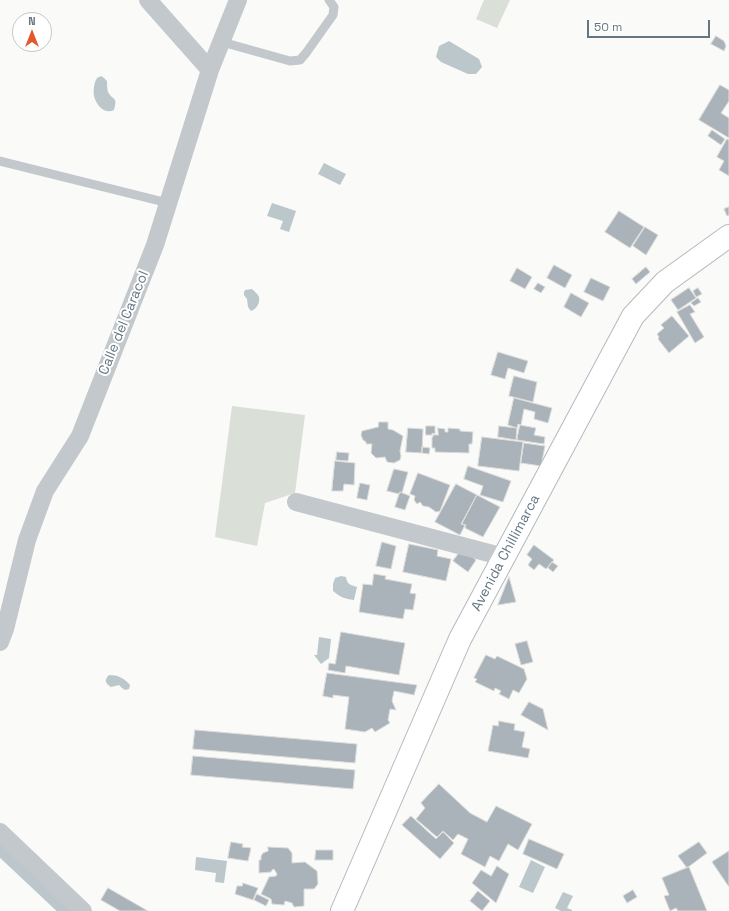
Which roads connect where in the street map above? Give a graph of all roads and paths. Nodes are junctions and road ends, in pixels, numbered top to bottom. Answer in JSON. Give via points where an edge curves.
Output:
{"nodes":[{"id":1,"x":148,"y":0,"type":"edge"},
{"id":2,"x":238,"y":0,"type":"edge"},
{"id":3,"x":329,"y":0,"type":"edge"},
{"id":4,"x":222,"y":42,"type":"junction"},
{"id":5,"x":210,"y":70,"type":"junction"},
{"id":6,"x":0,"y":161,"type":"edge"},
{"id":7,"x":168,"y":203,"type":"junction"},
{"id":8,"x":729,"y":236,"type":"edge"},
{"id":9,"x":296,"y":502,"type":"dead end"},
{"id":10,"x":504,"y":557,"type":"junction"},
{"id":11,"x":0,"y":642,"type":"edge"},
{"id":12,"x":0,"y":832,"type":"edge"},
{"id":13,"x":83,"y":911,"type":"edge"},
{"id":14,"x":342,"y":911,"type":"edge"}],
"edges":[{"from":1,"to":5,"type":"street"},
{"from":2,"to":4,"type":"street","name":"Calle del Caracol"},
{"from":3,"to":4,"type":"lane","via":[[334,7],[333,15],[300,60],[290,61]]},
{"from":4,"to":5,"type":"street","name":"Calle del Caracol"},
{"from":5,"to":7,"type":"street","name":"Calle del Caracol"},
{"from":6,"to":7,"type":"lane"},
{"from":7,"to":11,"type":"street","name":"Calle del Caracol","via":[[156,245],[80,436],[45,491],[27,540]]},
{"from":8,"to":10,"type":"street","name":"Avenida Chillimarca","via":[[665,282],[633,316]]},
{"from":9,"to":10,"type":"street"},
{"from":10,"to":14,"type":"street","name":"Avenida Chillimarca","via":[[460,639]]},
{"from":12,"to":13,"type":"street"}]}
